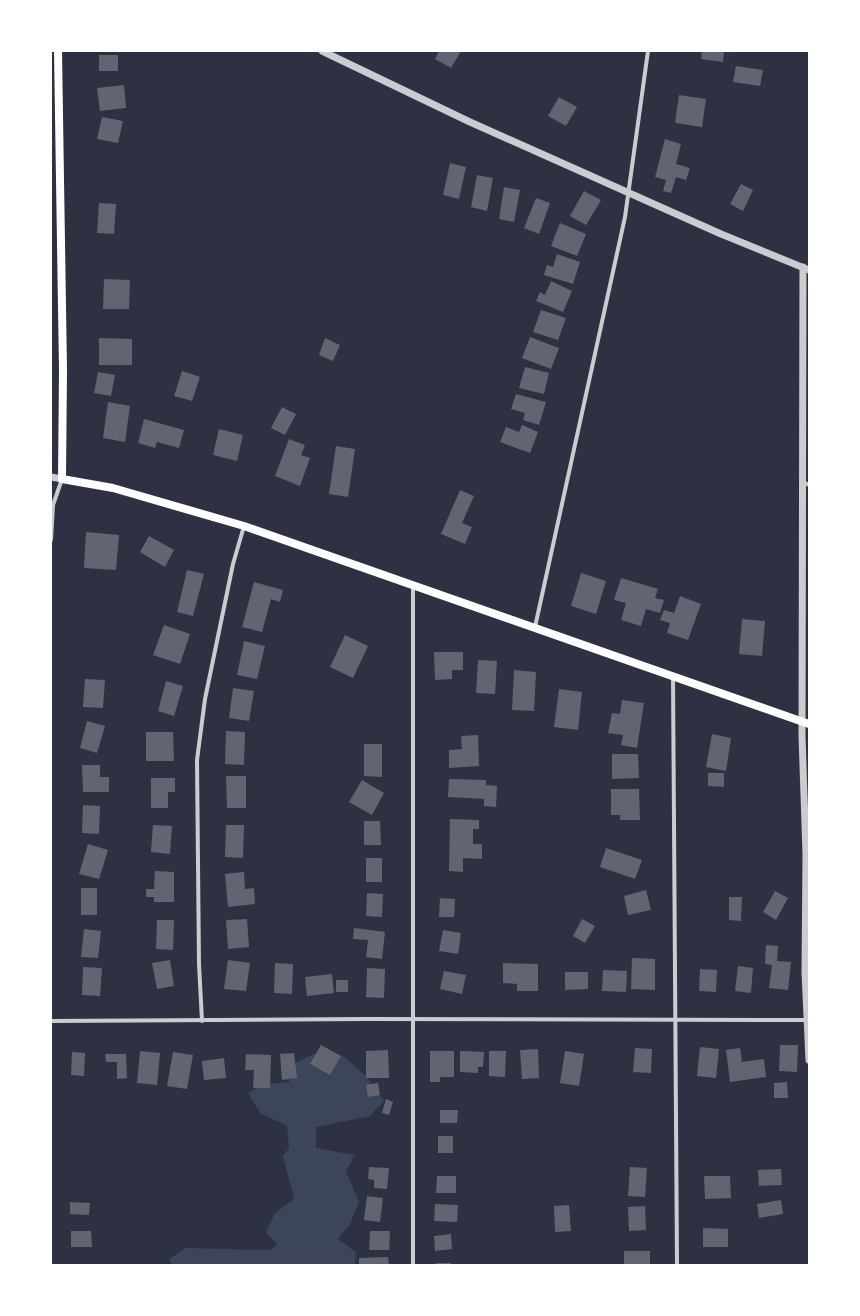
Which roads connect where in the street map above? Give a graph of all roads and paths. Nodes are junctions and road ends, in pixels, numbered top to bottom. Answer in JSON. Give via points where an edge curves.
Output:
{"nodes":[{"id":1,"x":58,"y":51,"type":"edge"},
{"id":2,"x":322,"y":51,"type":"edge"},
{"id":3,"x":648,"y":51,"type":"edge"},
{"id":4,"x":628,"y":192,"type":"junction"},
{"id":5,"x":806,"y":269,"type":"edge"},
{"id":6,"x":51,"y":477,"type":"edge"},
{"id":7,"x":62,"y":479,"type":"junction"},
{"id":8,"x":806,"y":484,"type":"edge"},
{"id":9,"x":244,"y":526,"type":"junction"},
{"id":10,"x":51,"y":540,"type":"edge"},
{"id":11,"x":413,"y":584,"type":"junction"},
{"id":12,"x":535,"y":627,"type":"junction"},
{"id":13,"x":673,"y":676,"type":"junction"},
{"id":14,"x":805,"y":723,"type":"edge"},
{"id":15,"x":202,"y":1020,"type":"junction"},
{"id":16,"x":413,"y":1020,"type":"junction"},
{"id":17,"x":675,"y":1020,"type":"junction"},
{"id":18,"x":808,"y":1020,"type":"edge"},
{"id":19,"x":51,"y":1021,"type":"edge"},
{"id":20,"x":809,"y":1060,"type":"edge"},
{"id":21,"x":413,"y":1265,"type":"edge"},
{"id":22,"x":677,"y":1265,"type":"edge"}],
"edges":[{"from":1,"to":7,"type":"main road","via":[[63,370]]},
{"from":2,"to":4,"type":"street","via":[[470,122]]},
{"from":3,"to":4,"type":"street"},
{"from":4,"to":5,"type":"street"},
{"from":4,"to":12,"type":"street","via":[[625,218]]},
{"from":5,"to":8,"type":"street"},
{"from":6,"to":7,"type":"street"},
{"from":7,"to":9,"type":"main road","via":[[113,488]]},
{"from":7,"to":10,"type":"street","via":[[53,505]]},
{"from":8,"to":14,"type":"street"},
{"from":9,"to":11,"type":"main road"},
{"from":9,"to":15,"type":"street","via":[[233,564],[206,692],[197,760]]},
{"from":11,"to":12,"type":"main road"},
{"from":11,"to":16,"type":"street"},
{"from":12,"to":13,"type":"main road"},
{"from":13,"to":14,"type":"main road"},
{"from":13,"to":17,"type":"street"},
{"from":14,"to":18,"type":"street","via":[[805,972]]},
{"from":15,"to":16,"type":"street"},
{"from":15,"to":19,"type":"street"},
{"from":16,"to":17,"type":"street"},
{"from":16,"to":21,"type":"street"},
{"from":17,"to":18,"type":"street"},
{"from":17,"to":22,"type":"street"},
{"from":18,"to":20,"type":"street"}]}
